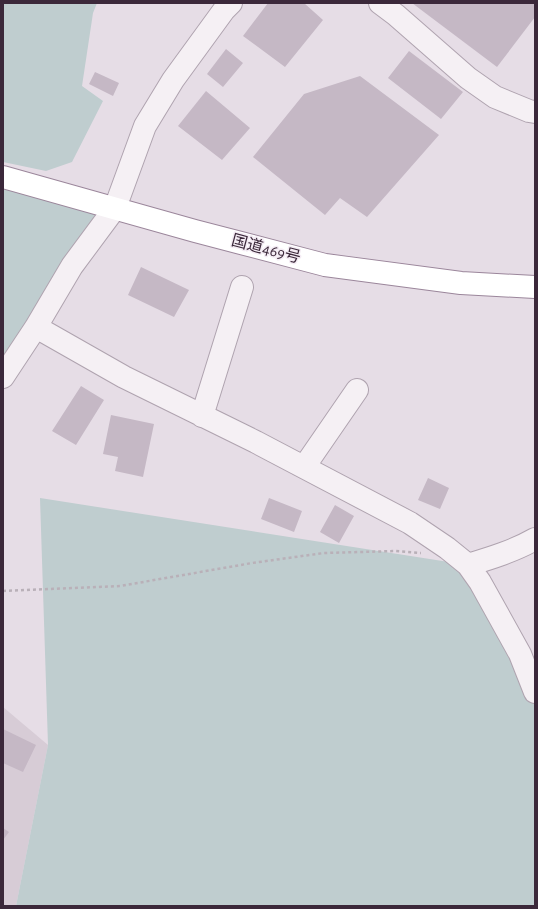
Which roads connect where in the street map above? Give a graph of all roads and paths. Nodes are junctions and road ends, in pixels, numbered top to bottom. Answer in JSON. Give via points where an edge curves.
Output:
{"nodes":[{"id":1,"x":231,"y":3,"type":"edge"},
{"id":2,"x":380,"y":3,"type":"edge"},
{"id":3,"x":535,"y":112,"type":"edge"},
{"id":4,"x":3,"y":177,"type":"edge"},
{"id":5,"x":114,"y":208,"type":"junction"},
{"id":6,"x":242,"y":287,"type":"dead end"},
{"id":7,"x":535,"y":287,"type":"edge"},
{"id":8,"x":36,"y":327,"type":"junction"},
{"id":9,"x":3,"y":377,"type":"edge"},
{"id":10,"x":357,"y":390,"type":"dead end"},
{"id":11,"x":202,"y":416,"type":"junction"},
{"id":12,"x":304,"y":467,"type":"junction"},
{"id":13,"x":535,"y":539,"type":"edge"},
{"id":14,"x":426,"y":554,"type":"dead end"},
{"id":15,"x":468,"y":566,"type":"junction"},
{"id":16,"x":3,"y":591,"type":"edge"},
{"id":17,"x":535,"y":692,"type":"edge"}],
"edges":[{"from":1,"to":5,"type":"street","via":[[173,80],[145,126]]},
{"from":2,"to":3,"type":"street","via":[[468,78],[495,97]]},
{"from":4,"to":5,"type":"highway","name":"国道469号"},
{"from":5,"to":7,"type":"highway","name":"国道469号","via":[[325,265],[461,283]]},
{"from":5,"to":8,"type":"street","via":[[72,266]]},
{"from":6,"to":11,"type":"street"},
{"from":8,"to":9,"type":"street"},
{"from":8,"to":11,"type":"street","via":[[124,377]]},
{"from":10,"to":12,"type":"street"},
{"from":11,"to":12,"type":"street"},
{"from":12,"to":15,"type":"street","via":[[410,523]]},
{"from":13,"to":15,"type":"street","via":[[523,546]]},
{"from":14,"to":16,"type":"path","via":[[324,553],[120,586]]},
{"from":15,"to":17,"type":"street","via":[[480,582],[520,654]]}]}
